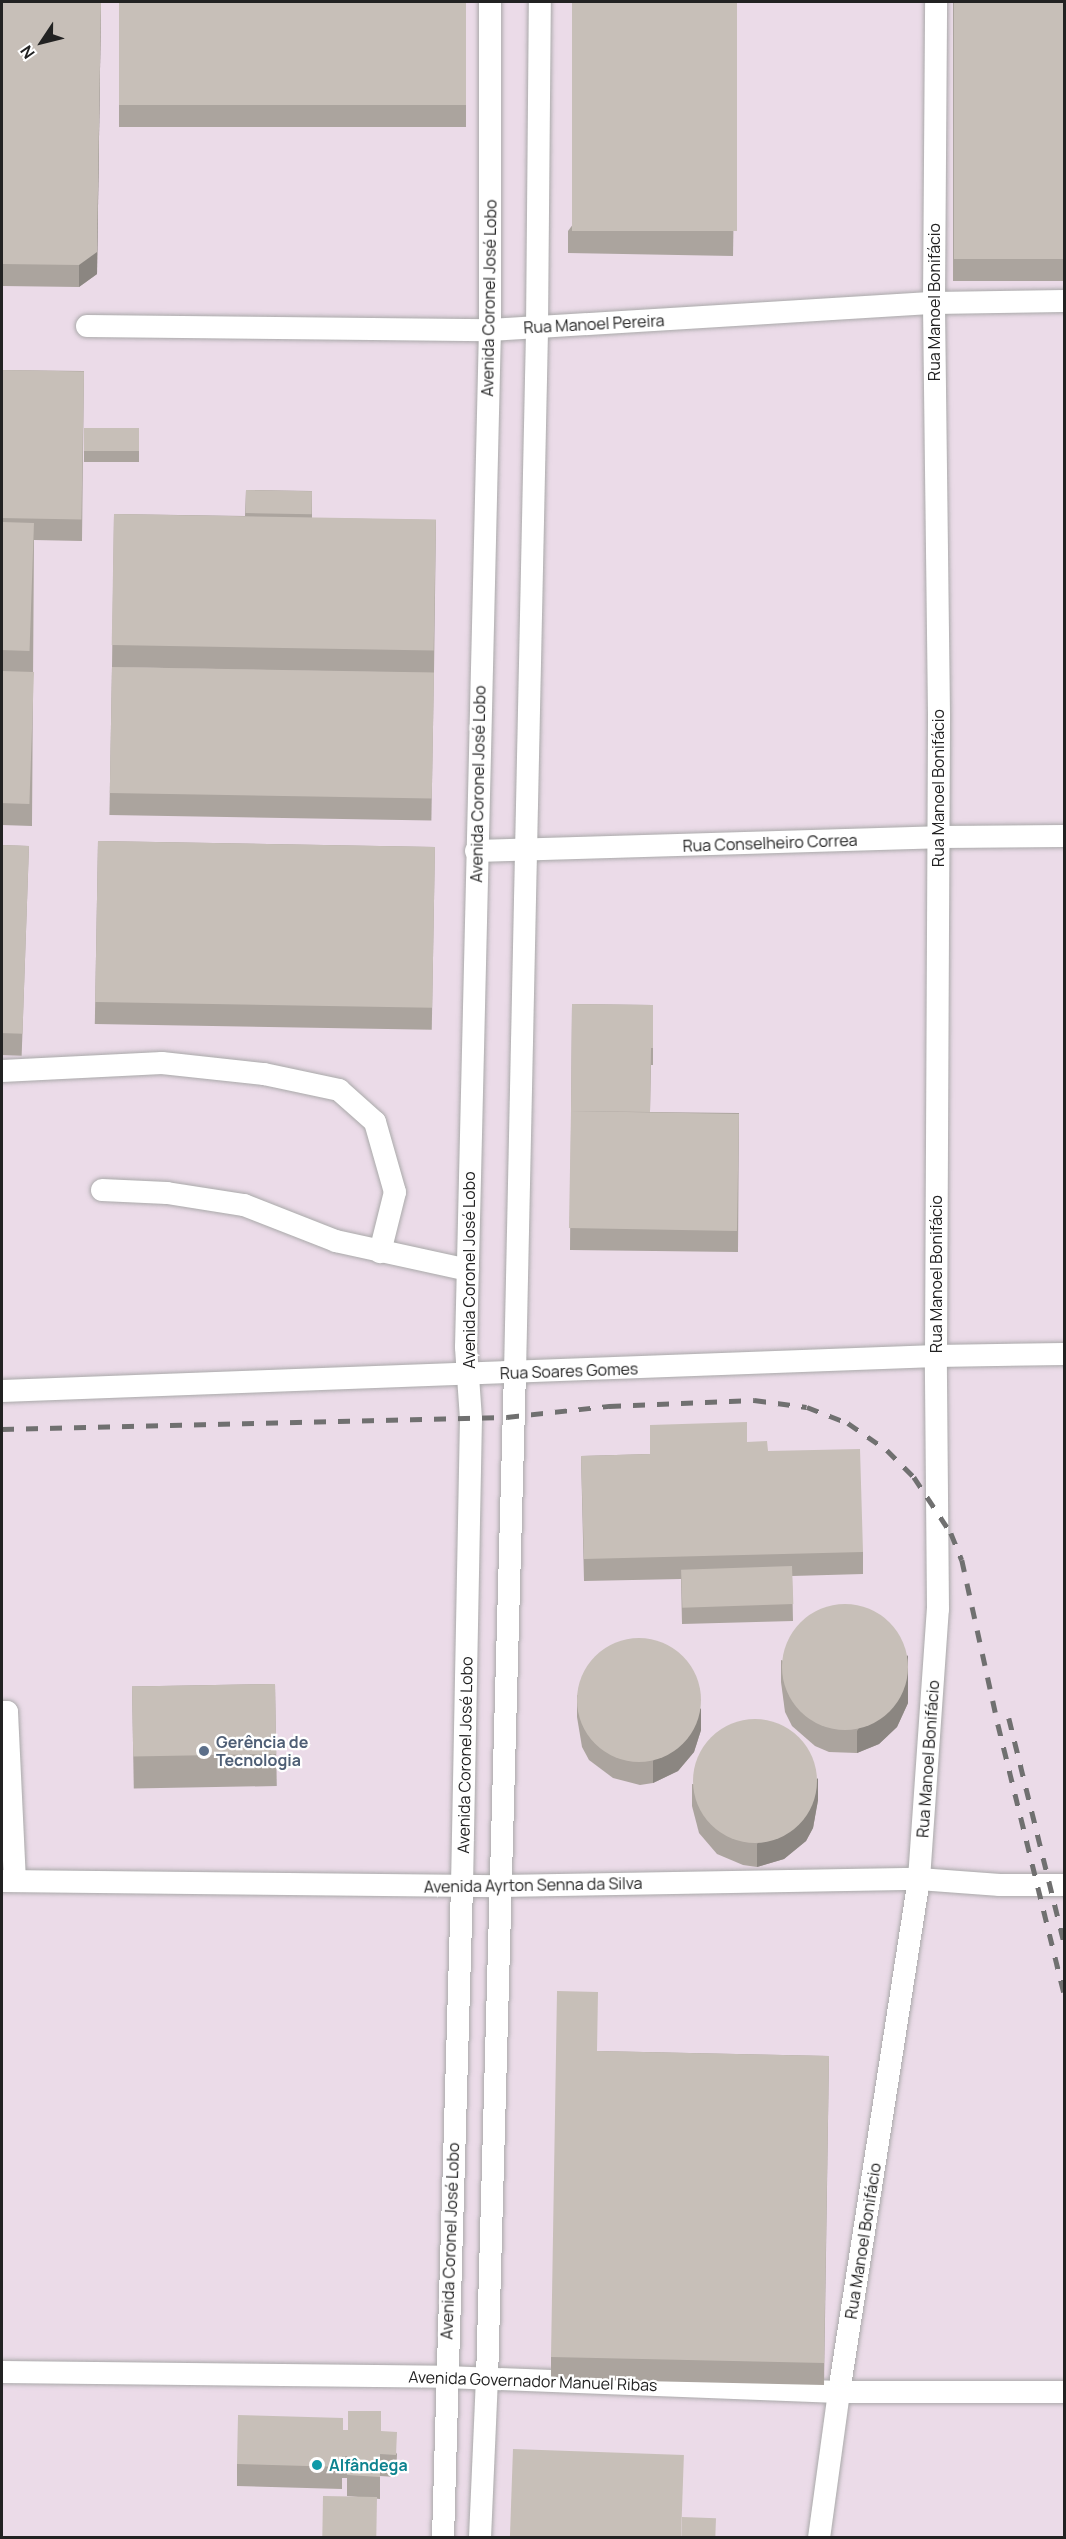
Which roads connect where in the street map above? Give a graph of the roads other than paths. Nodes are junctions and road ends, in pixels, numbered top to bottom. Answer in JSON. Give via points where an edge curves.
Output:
{"nodes":[{"id":1,"x":490,"y":2,"type":"edge"},
{"id":2,"x":540,"y":2,"type":"edge"},
{"id":3,"x":936,"y":2,"type":"edge"},
{"id":4,"x":1065,"y":301,"type":"edge"},
{"id":5,"x":933,"y":303,"type":"junction"},
{"id":6,"x":87,"y":326,"type":"dead end"},
{"id":7,"x":537,"y":328,"type":"junction"},
{"id":8,"x":490,"y":330,"type":"junction"},
{"id":9,"x":1065,"y":836,"type":"edge"},
{"id":10,"x":938,"y":837,"type":"junction"},
{"id":11,"x":476,"y":851,"type":"junction"},
{"id":12,"x":527,"y":851,"type":"junction"},
{"id":13,"x":2,"y":1071,"type":"edge"},
{"id":14,"x":102,"y":1190,"type":"dead end"},
{"id":15,"x":380,"y":1252,"type":"junction"},
{"id":16,"x":468,"y":1270,"type":"junction"},
{"id":17,"x":1065,"y":1354,"type":"edge"},
{"id":18,"x":936,"y":1356,"type":"junction"},
{"id":19,"x":515,"y":1373,"type":"junction"},
{"id":20,"x":468,"y":1375,"type":"junction"},
{"id":21,"x":2,"y":1391,"type":"edge"},
{"id":22,"x":2,"y":1712,"type":"edge"},
{"id":23,"x":6,"y":1835,"type":"edge"},
{"id":24,"x":919,"y":1879,"type":"junction"},
{"id":25,"x":8,"y":1881,"type":"edge"},
{"id":26,"x":1065,"y":1885,"type":"edge"},
{"id":27,"x":462,"y":1886,"type":"junction"},
{"id":28,"x":501,"y":1887,"type":"junction"},
{"id":29,"x":2,"y":2372,"type":"edge"},
{"id":30,"x":446,"y":2378,"type":"junction"},
{"id":31,"x":487,"y":2380,"type":"junction"},
{"id":32,"x":839,"y":2392,"type":"junction"},
{"id":33,"x":1065,"y":2392,"type":"edge"},
{"id":34,"x":443,"y":2538,"type":"edge"},
{"id":35,"x":480,"y":2538,"type":"edge"},
{"id":36,"x":819,"y":2538,"type":"edge"}],
"edges":[{"from":1,"to":8,"type":"street","name":"Avenida Coronel José Lobo"},
{"from":2,"to":7,"type":"street"},
{"from":3,"to":5,"type":"street","name":"Rua Manoel Bonifácio"},
{"from":4,"to":5,"type":"street","name":"Rua Manoel Pereira"},
{"from":5,"to":7,"type":"street","name":"Rua Manoel Pereira"},
{"from":5,"to":10,"type":"street","name":"Rua Manoel Bonifácio"},
{"from":6,"to":8,"type":"street","name":"Rua Manoel Pereira"},
{"from":7,"to":8,"type":"street","name":"Rua Manoel Pereira"},
{"from":7,"to":12,"type":"street"},
{"from":8,"to":11,"type":"street","name":"Avenida Coronel José Lobo"},
{"from":9,"to":10,"type":"street","name":"Rua Conselheiro Correa"},
{"from":10,"to":12,"type":"street","name":"Rua Conselheiro Correa"},
{"from":10,"to":18,"type":"street","name":"Rua Manoel Bonifácio"},
{"from":11,"to":12,"type":"street","name":"Rua Conselheiro Correa"},
{"from":11,"to":16,"type":"street","name":"Avenida Coronel José Lobo"},
{"from":12,"to":19,"type":"street"},
{"from":13,"to":15,"type":"street","via":[[162,1063],[264,1074],[339,1090],[375,1122],[395,1192]]},
{"from":14,"to":15,"type":"street","via":[[168,1193],[244,1205],[336,1241]]},
{"from":15,"to":16,"type":"street"},
{"from":16,"to":20,"type":"street","name":"Avenida Coronel José Lobo"},
{"from":17,"to":18,"type":"street","name":"Rua Soares Gomes"},
{"from":18,"to":19,"type":"street","name":"Rua Soares Gomes"},
{"from":18,"to":24,"type":"street","name":"Rua Manoel Bonifácio","via":[[938,1609]]},
{"from":19,"to":20,"type":"street","name":"Rua Soares Gomes"},
{"from":19,"to":28,"type":"street"},
{"from":20,"to":21,"type":"street","name":"Rua Soares Gomes"},
{"from":20,"to":27,"type":"street","name":"Avenida Coronel José Lobo","via":[[471,1419]]},
{"from":22,"to":23,"type":"street","via":[[7,1712]]},
{"from":23,"to":25,"type":"street"},
{"from":24,"to":26,"type":"street","name":"Avenida Ayrton Senna da Silva"},
{"from":24,"to":28,"type":"street","name":"Avenida Ayrton Senna da Silva"},
{"from":24,"to":32,"type":"street","name":"Rua Manoel Bonifácio"},
{"from":25,"to":27,"type":"street","name":"Avenida Ayrton Senna da Silva"},
{"from":27,"to":28,"type":"street","name":"Avenida Ayrton Senna da Silva"},
{"from":27,"to":30,"type":"street","name":"Avenida Coronel José Lobo"},
{"from":28,"to":31,"type":"street"},
{"from":29,"to":30,"type":"street","name":"Avenida Governador Manuel Ribas"},
{"from":30,"to":31,"type":"street","name":"Avenida Governador Manuel Ribas"},
{"from":30,"to":34,"type":"street","name":"Avenida Coronel José Lobo"},
{"from":31,"to":32,"type":"street","name":"Avenida Governador Manuel Ribas"},
{"from":31,"to":35,"type":"street"},
{"from":32,"to":33,"type":"street","name":"Avenida Governador Manuel Ribas"},
{"from":32,"to":36,"type":"street","name":"Rua Manoel Bonifácio"}]}
